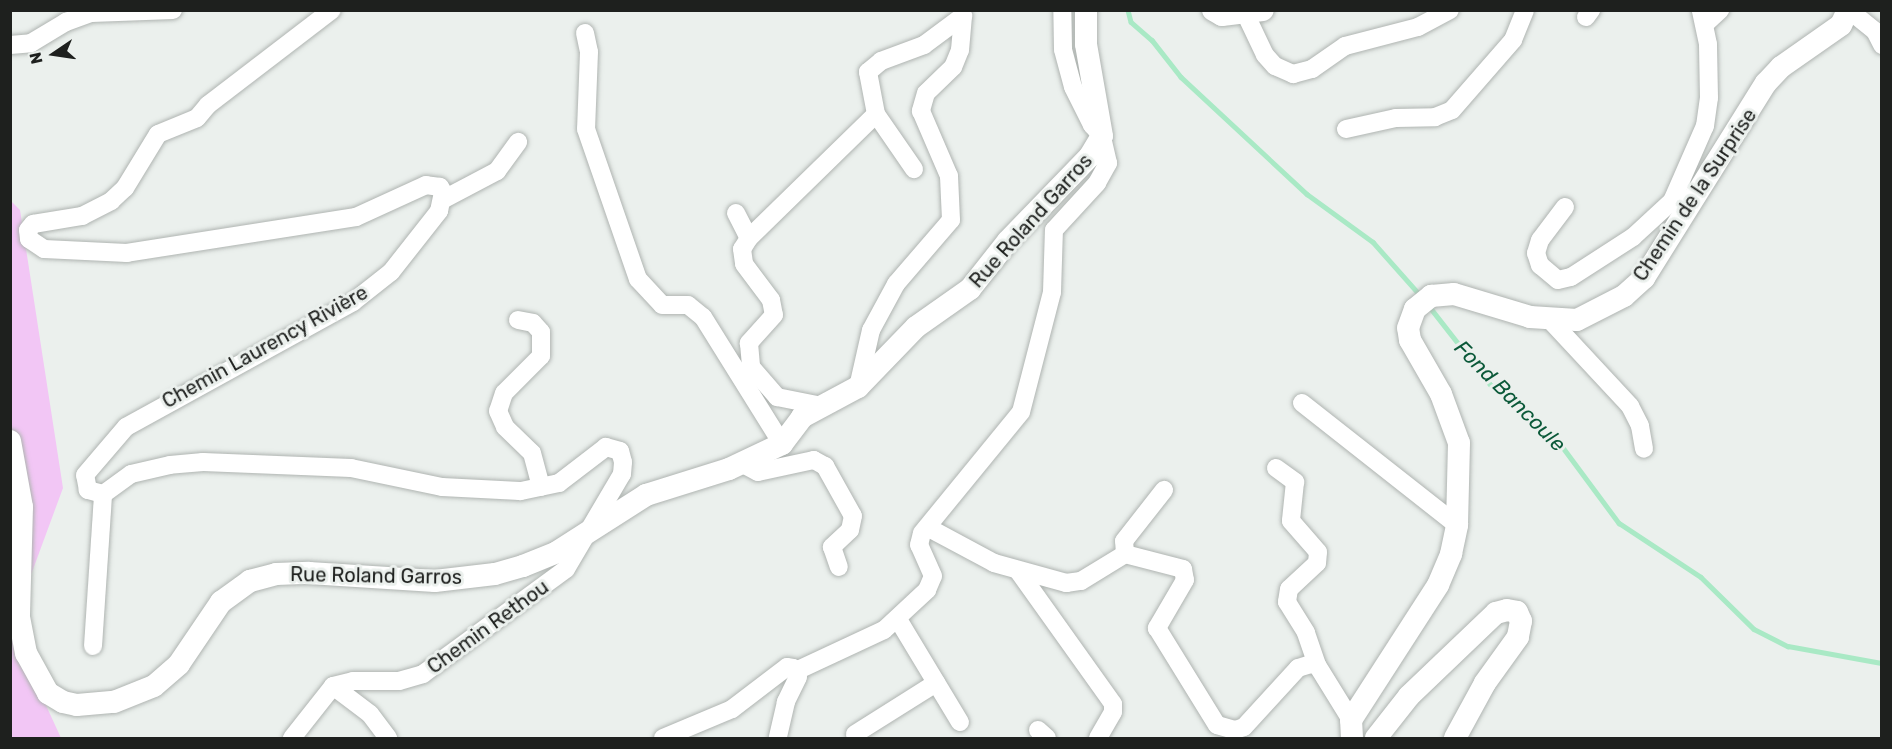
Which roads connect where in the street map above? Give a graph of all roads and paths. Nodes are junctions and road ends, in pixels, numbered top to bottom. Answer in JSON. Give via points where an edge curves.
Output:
{"nodes":[{"id":1,"x":172,"y":10,"type":"edge"},
{"id":2,"x":332,"y":10,"type":"edge"},
{"id":3,"x":1062,"y":10,"type":"edge"},
{"id":4,"x":1086,"y":10,"type":"edge"},
{"id":5,"x":1213,"y":10,"type":"edge"},
{"id":6,"x":1450,"y":10,"type":"edge"},
{"id":7,"x":1525,"y":10,"type":"edge"},
{"id":8,"x":1720,"y":10,"type":"edge"},
{"id":9,"x":1848,"y":10,"type":"edge"},
{"id":10,"x":1254,"y":13,"type":"edge"},
{"id":11,"x":1703,"y":17,"type":"edge"},
{"id":12,"x":585,"y":33,"type":"dead end"},
{"id":13,"x":10,"y":45,"type":"edge"},
{"id":14,"x":1881,"y":45,"type":"edge"},
{"id":15,"x":876,"y":114,"type":"junction"},
{"id":16,"x":1346,"y":129,"type":"dead end"},
{"id":17,"x":1102,"y":136,"type":"junction"},
{"id":18,"x":518,"y":141,"type":"dead end"},
{"id":19,"x":914,"y":170,"type":"dead end"},
{"id":20,"x":444,"y":200,"type":"junction"},
{"id":21,"x":1678,"y":205,"type":"junction"},
{"id":22,"x":1565,"y":207,"type":"dead end"},
{"id":23,"x":736,"y":213,"type":"dead end"},
{"id":24,"x":749,"y":238,"type":"junction"},
{"id":25,"x":518,"y":320,"type":"dead end"},
{"id":26,"x":1551,"y":321,"type":"junction"},
{"id":27,"x":858,"y":387,"type":"junction"},
{"id":28,"x":1302,"y":404,"type":"dead end"},
{"id":29,"x":822,"y":406,"type":"junction"},
{"id":30,"x":10,"y":441,"type":"edge"},
{"id":31,"x":782,"y":444,"type":"junction"},
{"id":32,"x":1644,"y":449,"type":"dead end"},
{"id":33,"x":743,"y":464,"type":"junction"},
{"id":34,"x":1276,"y":468,"type":"dead end"},
{"id":35,"x":541,"y":487,"type":"junction"},
{"id":36,"x":1164,"y":490,"type":"dead end"},
{"id":37,"x":103,"y":494,"type":"junction"},
{"id":38,"x":1457,"y":525,"type":"junction"},
{"id":39,"x":927,"y":527,"type":"junction"},
{"id":40,"x":584,"y":535,"type":"junction"},
{"id":41,"x":1125,"y":555,"type":"junction"},
{"id":42,"x":839,"y":567,"type":"dead end"},
{"id":43,"x":1019,"y":572,"type":"junction"},
{"id":44,"x":899,"y":621,"type":"junction"},
{"id":45,"x":93,"y":646,"type":"dead end"},
{"id":46,"x":1317,"y":665,"type":"junction"},
{"id":47,"x":796,"y":671,"type":"junction"},
{"id":48,"x":936,"y":682,"type":"junction"},
{"id":49,"x":333,"y":686,"type":"junction"},
{"id":50,"x":960,"y":722,"type":"dead end"},
{"id":51,"x":1352,"y":729,"type":"edge"},
{"id":52,"x":855,"y":734,"type":"dead end"},
{"id":53,"x":292,"y":738,"type":"edge"},
{"id":54,"x":388,"y":738,"type":"edge"},
{"id":55,"x":663,"y":738,"type":"edge"},
{"id":56,"x":778,"y":738,"type":"edge"},
{"id":57,"x":1098,"y":738,"type":"edge"},
{"id":58,"x":1376,"y":738,"type":"edge"},
{"id":59,"x":1455,"y":738,"type":"edge"}],
"edges":[{"from":1,"to":13,"type":"street","via":[[91,13],[66,22],[37,40]]},
{"from":2,"to":20,"type":"street","via":[[196,118],[158,134],[125,188],[111,201],[82,216],[33,224],[28,230],[29,239],[44,249],[127,254],[356,217],[426,185],[440,188]]},
{"from":3,"to":17,"type":"street","via":[[1063,49],[1073,87],[1087,117]]},
{"from":4,"to":17,"type":"main road","name":"Rue Roland Garros","via":[[1086,44]]},
{"from":5,"to":10,"type":"main road","via":[[1222,15]]},
{"from":6,"to":10,"type":"street","via":[[1418,27],[1345,46],[1312,69],[1293,74],[1275,66],[1265,55]]},
{"from":7,"to":16,"type":"street","via":[[1513,40],[1452,110],[1435,117],[1396,118]]},
{"from":8,"to":11,"type":"street"},
{"from":9,"to":14,"type":"street","via":[[1875,31]]},
{"from":9,"to":21,"type":"main road","name":"Chemin de la Surprise","via":[[1841,25],[1781,67],[1766,83]]},
{"from":11,"to":21,"type":"street","via":[[1710,70],[1705,126]]},
{"from":12,"to":31,"type":"street","via":[[589,52],[586,129],[638,279],[662,305],[688,305],[703,317]]},
{"from":15,"to":19,"type":"street"},
{"from":15,"to":24,"type":"street"},
{"from":15,"to":27,"type":"street","via":[[868,72],[881,61],[924,45],[963,16],[960,50],[953,68],[926,93],[921,111],[949,176],[951,220],[896,284],[871,330]]},
{"from":17,"to":27,"type":"main road","name":"Rue Roland Garros","via":[[1090,156],[1008,241],[976,284],[916,327]]},
{"from":17,"to":39,"type":"street","via":[[1108,153],[1104,172],[1054,230],[1052,292],[1021,412]]},
{"from":18,"to":20,"type":"street","via":[[497,171]]},
{"from":20,"to":37,"type":"street","name":"Chemin Laurency Rivière","via":[[426,231],[391,272],[352,302],[126,427],[85,475],[88,490]]},
{"from":21,"to":22,"type":"street","via":[[1571,277],[1558,280],[1539,265],[1536,253],[1540,240]]},
{"from":21,"to":26,"type":"main road","name":"Chemin de la Surprise","via":[[1644,278],[1624,296],[1577,320]]},
{"from":23,"to":24,"type":"street"},
{"from":24,"to":29,"type":"street","via":[[742,249],[744,264],[771,300],[774,315],[749,343],[751,367],[777,397]]},
{"from":25,"to":35,"type":"street","via":[[533,323],[541,332],[541,357],[504,393],[498,411],[505,426],[532,453]]},
{"from":26,"to":32,"type":"street","via":[[1630,406],[1641,426]]},
{"from":26,"to":38,"type":"main road","name":"Chemin de la Surprise","via":[[1454,294],[1431,296],[1410,317],[1408,328],[1414,351],[1441,394],[1459,443],[1462,468]]},
{"from":27,"to":29,"type":"main road","name":"Rue Roland Garros"},
{"from":28,"to":38,"type":"street"},
{"from":29,"to":31,"type":"main road","name":"Rue Roland Garros","via":[[802,417]]},
{"from":30,"to":40,"type":"main road","name":"Rue Roland Garros","via":[[22,507],[19,617],[26,653],[48,693],[77,705],[114,702],[154,686],[179,664],[221,602],[250,581],[276,574],[309,573],[435,581],[467,578],[523,566]]},
{"from":31,"to":33,"type":"main road","name":"Rue Roland Garros"},
{"from":33,"to":40,"type":"main road","name":"Rue Roland Garros","via":[[646,495]]},
{"from":33,"to":42,"type":"street","name":"Rue Roland Garros","via":[[758,472],[814,460],[825,466],[853,516],[850,530],[832,547],[831,554]]},
{"from":34,"to":46,"type":"street","via":[[1294,482],[1291,521],[1318,552],[1317,564],[1289,589],[1287,602],[1306,633]]},
{"from":35,"to":37,"type":"street","via":[[463,489],[351,468],[203,462],[130,474]]},
{"from":35,"to":40,"type":"street","via":[[573,475],[598,450],[606,447],[620,451],[622,474]]},
{"from":36,"to":41,"type":"street","via":[[1124,541]]},
{"from":37,"to":45,"type":"street"},
{"from":38,"to":51,"type":"main road","name":"Chemin de la Surprise","via":[[1451,554],[1438,585]]},
{"from":39,"to":43,"type":"street"},
{"from":39,"to":44,"type":"street","via":[[919,545],[931,568],[931,584]]},
{"from":40,"to":49,"type":"street","name":"Chemin Rethou","via":[[566,569],[423,674],[399,681],[353,681]]},
{"from":41,"to":43,"type":"street","via":[[1081,581],[1066,583]]},
{"from":41,"to":46,"type":"street","via":[[1185,573],[1185,580],[1157,628],[1217,725],[1235,730],[1244,727],[1298,669]]},
{"from":43,"to":57,"type":"street","via":[[1113,704],[1113,712]]},
{"from":44,"to":47,"type":"street"},
{"from":44,"to":48,"type":"street"},
{"from":46,"to":51,"type":"street"},
{"from":47,"to":55,"type":"street","via":[[787,667],[779,670],[732,709]]},
{"from":47,"to":56,"type":"street","via":[[798,677],[786,702]]},
{"from":48,"to":50,"type":"street"},
{"from":48,"to":52,"type":"street"},
{"from":49,"to":53,"type":"street"},
{"from":49,"to":54,"type":"street","via":[[370,714]]},
{"from":58,"to":59,"type":"main road","via":[[1409,696],[1496,613],[1517,612],[1521,621],[1518,636],[1485,683]]}]}
